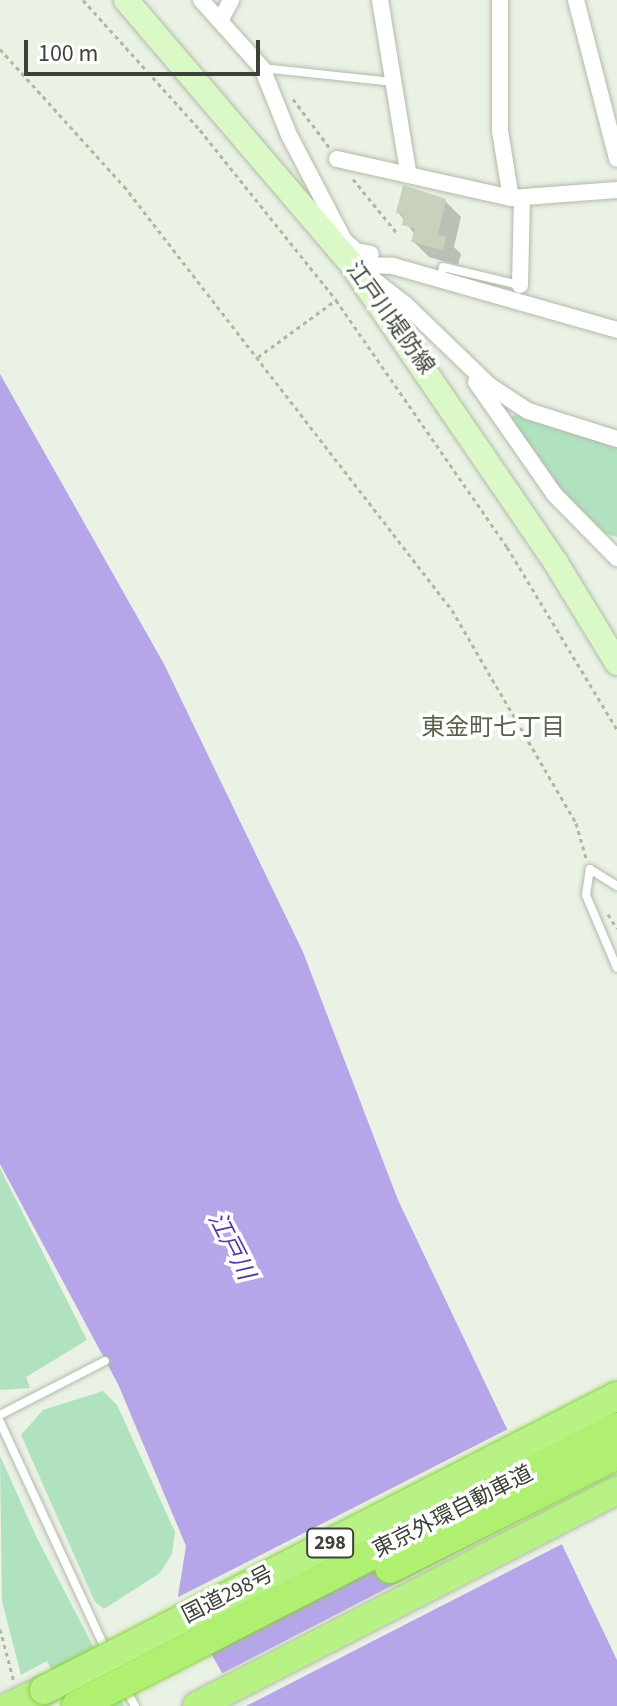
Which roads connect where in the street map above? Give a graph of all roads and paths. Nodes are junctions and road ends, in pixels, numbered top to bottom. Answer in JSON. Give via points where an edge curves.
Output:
{"nodes":[{"id":1,"x":83,"y":0,"type":"edge"},
{"id":2,"x":126,"y":0,"type":"edge"},
{"id":3,"x":201,"y":0,"type":"edge"},
{"id":4,"x":231,"y":0,"type":"edge"},
{"id":5,"x":380,"y":0,"type":"edge"},
{"id":6,"x":500,"y":0,"type":"edge"},
{"id":7,"x":576,"y":0,"type":"edge"},
{"id":8,"x":220,"y":21,"type":"junction"},
{"id":9,"x":0,"y":49,"type":"edge"},
{"id":10,"x":266,"y":68,"type":"junction"},
{"id":11,"x":395,"y":82,"type":"junction"},
{"id":12,"x":337,"y":159,"type":"junction"},
{"id":13,"x":617,"y":159,"type":"edge"},
{"id":14,"x":408,"y":171,"type":"junction"},
{"id":15,"x":617,"y":190,"type":"edge"},
{"id":16,"x":516,"y":199,"type":"junction"},
{"id":17,"x":396,"y":232,"type":"dead end"},
{"id":18,"x":362,"y":259,"type":"junction"},
{"id":19,"x":423,"y":275,"type":"junction"},
{"id":20,"x":440,"y":280,"type":"junction"},
{"id":21,"x":520,"y":285,"type":"joint"},
{"id":22,"x":336,"y":300,"type":"junction"},
{"id":23,"x":405,"y":304,"type":"junction"},
{"id":24,"x":617,"y":330,"type":"edge"},
{"id":25,"x":450,"y":345,"type":"junction"},
{"id":26,"x":257,"y":358,"type":"junction"},
{"id":27,"x":617,"y":439,"type":"edge"},
{"id":28,"x":610,"y":541,"type":"edge"},
{"id":29,"x":617,"y":558,"type":"edge"},
{"id":30,"x":617,"y":663,"type":"edge"},
{"id":31,"x":617,"y":729,"type":"edge"},
{"id":32,"x":584,"y":850,"type":"dead end"},
{"id":33,"x":617,"y":886,"type":"edge"},
{"id":34,"x":617,"y":968,"type":"edge"},
{"id":35,"x":105,"y":1361,"type":"dead end"},
{"id":36,"x":617,"y":1396,"type":"edge"},
{"id":37,"x":0,"y":1415,"type":"edge"},
{"id":38,"x":0,"y":1422,"type":"edge"},
{"id":39,"x":617,"y":1428,"type":"edge"},
{"id":40,"x":617,"y":1454,"type":"edge"},
{"id":41,"x":617,"y":1490,"type":"edge"},
{"id":42,"x":0,"y":1629,"type":"edge"},
{"id":43,"x":113,"y":1664,"type":"dead end"},
{"id":44,"x":117,"y":1692,"type":"edge"},
{"id":45,"x":12,"y":1694,"type":"edge"},
{"id":46,"x":77,"y":1706,"type":"edge"},
{"id":47,"x":135,"y":1706,"type":"edge"},
{"id":48,"x":197,"y":1706,"type":"edge"}],
"edges":[{"from":1,"to":22,"type":"path","via":[[200,130]]},
{"from":2,"to":18,"type":"main road","name":"江戸川堤防線"},
{"from":3,"to":8,"type":"street"},
{"from":4,"to":8,"type":"street"},
{"from":5,"to":11,"type":"street"},
{"from":6,"to":16,"type":"street","via":[[500,131]]},
{"from":7,"to":13,"type":"street"},
{"from":8,"to":10,"type":"street"},
{"from":9,"to":26,"type":"path","via":[[124,186]]},
{"from":10,"to":11,"type":"lane"},
{"from":10,"to":12,"type":"path"},
{"from":10,"to":18,"type":"street","via":[[289,135],[344,240]]},
{"from":11,"to":14,"type":"street"},
{"from":12,"to":14,"type":"street"},
{"from":12,"to":17,"type":"path"},
{"from":14,"to":16,"type":"street"},
{"from":15,"to":16,"type":"street"},
{"from":16,"to":21,"type":"street"},
{"from":18,"to":19,"type":"street"},
{"from":18,"to":23,"type":"street"},
{"from":18,"to":30,"type":"main road","name":"江戸川堤防線"},
{"from":19,"to":20,"type":"street"},
{"from":19,"to":23,"type":"street"},
{"from":20,"to":21,"type":"lane","via":[[443,267]]},
{"from":20,"to":24,"type":"street"},
{"from":22,"to":26,"type":"path"},
{"from":22,"to":31,"type":"path","via":[[498,534]]},
{"from":23,"to":25,"type":"street"},
{"from":25,"to":27,"type":"street","via":[[490,386],[528,411]]},
{"from":25,"to":28,"type":"street","via":[[554,494]]},
{"from":26,"to":32,"type":"path","via":[[482,655],[576,823]]},
{"from":28,"to":29,"type":"street"},
{"from":33,"to":34,"type":"lane","via":[[590,869],[586,895]]},
{"from":35,"to":37,"type":"lane"},
{"from":36,"to":45,"type":"highway","name":"国道298号","number":"298","bridge":true,"via":[[44,1690]]},
{"from":38,"to":43,"type":"lane"},
{"from":39,"to":46,"type":"highway","name":"東京外環自動車道","bridge":true},
{"from":40,"to":44,"type":"highway","name":"東京外環自動車道","bridge":true},
{"from":41,"to":48,"type":"highway"},
{"from":42,"to":45,"type":"path"},
{"from":44,"to":47,"type":"lane"}]}
